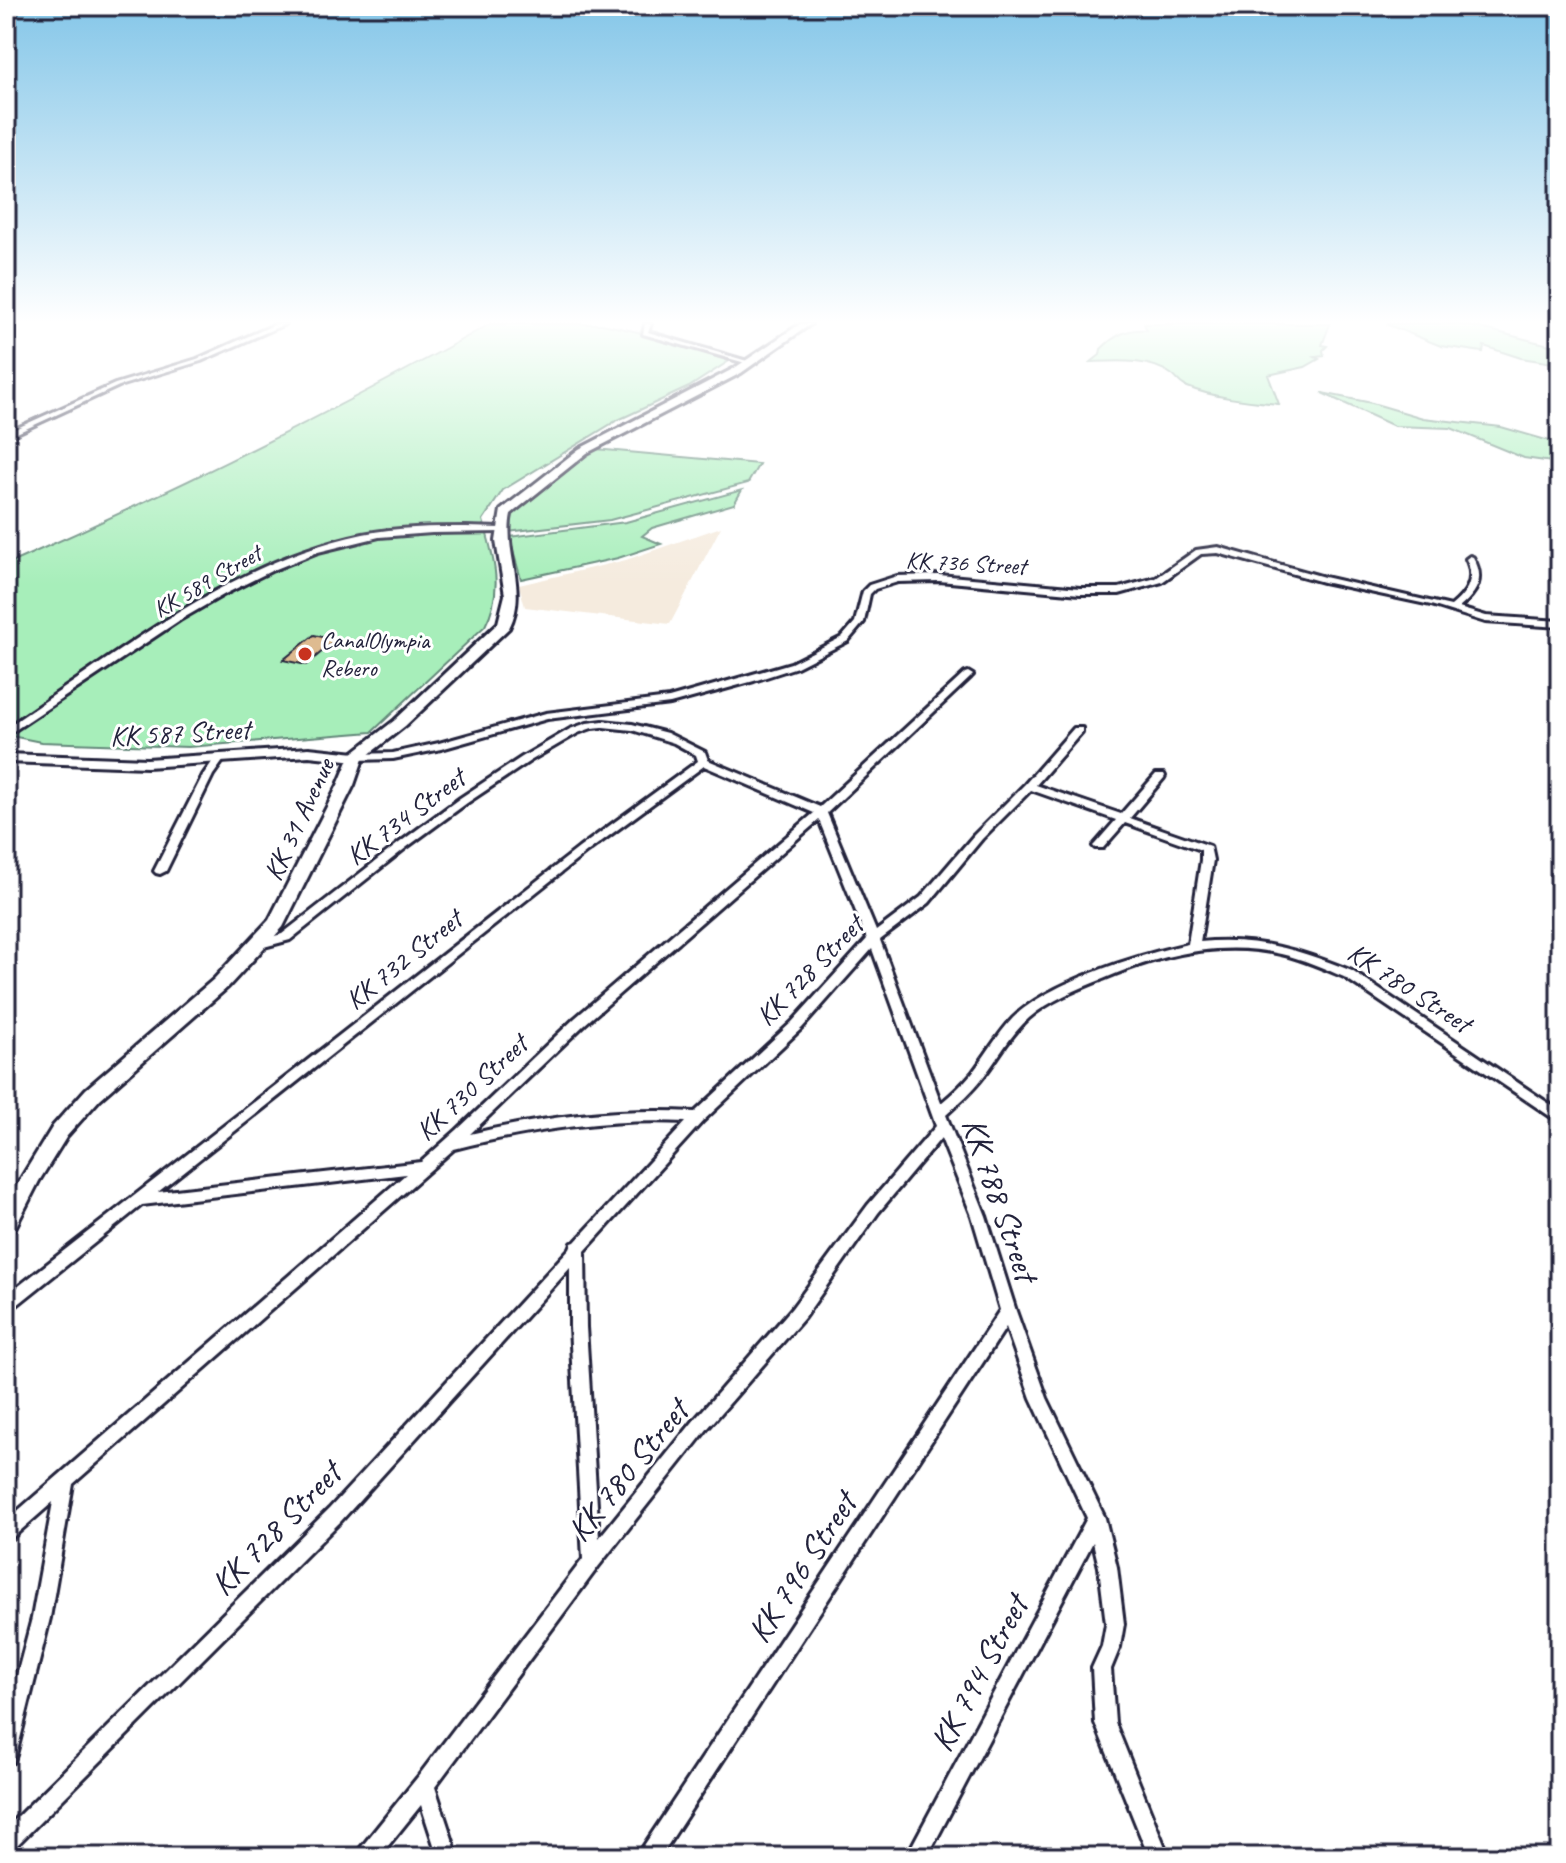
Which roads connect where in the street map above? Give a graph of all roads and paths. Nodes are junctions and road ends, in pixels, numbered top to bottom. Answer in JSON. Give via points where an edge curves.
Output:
{"nodes":[{"id":1,"x":61,"y":411,"type":"edge"},
{"id":2,"x":659,"y":411,"type":"edge"},
{"id":3,"x":6,"y":436,"type":"edge"},
{"id":4,"x":501,"y":528,"type":"junction"},
{"id":5,"x":1470,"y":559,"type":"dead end"},
{"id":6,"x":1452,"y":609,"type":"junction"},
{"id":7,"x":1560,"y":624,"type":"edge"},
{"id":8,"x":968,"y":675,"type":"dead end"},
{"id":9,"x":601,"y":710,"type":"junction"},
{"id":10,"x":614,"y":723,"type":"junction"},
{"id":11,"x":6,"y":724,"type":"edge"},
{"id":12,"x":1078,"y":730,"type":"dead end"},
{"id":13,"x":6,"y":733,"type":"edge"},
{"id":14,"x":221,"y":757,"type":"junction"},
{"id":15,"x":356,"y":757,"type":"junction"},
{"id":16,"x":6,"y":758,"type":"edge"},
{"id":17,"x":703,"y":762,"type":"junction"},
{"id":18,"x":1160,"y":776,"type":"dead end"},
{"id":19,"x":1029,"y":786,"type":"junction"},
{"id":20,"x":821,"y":812,"type":"junction"},
{"id":21,"x":1124,"y":821,"type":"junction"},
{"id":22,"x":1099,"y":846,"type":"dead end"},
{"id":23,"x":160,"y":871,"type":"dead end"},
{"id":24,"x":874,"y":939,"type":"junction"},
{"id":25,"x":260,"y":944,"type":"junction"},
{"id":26,"x":1194,"y":945,"type":"junction"},
{"id":27,"x":698,"y":1117,"type":"junction"},
{"id":28,"x":1560,"y":1118,"type":"edge"},
{"id":29,"x":941,"y":1120,"type":"junction"},
{"id":30,"x":449,"y":1145,"type":"junction"},
{"id":31,"x":423,"y":1167,"type":"junction"},
{"id":32,"x":138,"y":1200,"type":"junction"},
{"id":33,"x":6,"y":1224,"type":"edge"},
{"id":34,"x":577,"y":1247,"type":"junction"},
{"id":35,"x":6,"y":1305,"type":"edge"},
{"id":36,"x":1008,"y":1311,"type":"junction"},
{"id":37,"x":65,"y":1482,"type":"junction"},
{"id":38,"x":1096,"y":1518,"type":"junction"},
{"id":39,"x":6,"y":1532,"type":"edge"},
{"id":40,"x":592,"y":1561,"type":"junction"},
{"id":41,"x":6,"y":1755,"type":"edge"},
{"id":42,"x":424,"y":1785,"type":"junction"},
{"id":43,"x":6,"y":1842,"type":"edge"},
{"id":44,"x":366,"y":1857,"type":"edge"},
{"id":45,"x":448,"y":1857,"type":"edge"},
{"id":46,"x":648,"y":1857,"type":"edge"},
{"id":47,"x":916,"y":1857,"type":"edge"},
{"id":48,"x":1159,"y":1857,"type":"edge"}],
"edges":[{"from":1,"to":3,"type":"street"},
{"from":2,"to":4,"type":"main road","via":[[583,451],[521,497],[505,513]]},
{"from":4,"to":11,"type":"street","name":"KK 589 Street","via":[[440,525],[358,533],[276,559],[200,598]]},
{"from":4,"to":13,"type":"street","name":"KK 589 Street","via":[[384,534],[284,561],[187,613]]},
{"from":4,"to":15,"type":"main road","name":"KK 31 Avenue","via":[[513,594],[504,625]]},
{"from":5,"to":6,"type":"street","via":[[1476,579],[1467,599]]},
{"from":6,"to":7,"type":"street","name":"KK 736 Street","via":[[1501,622]]},
{"from":6,"to":9,"type":"street","name":"KK 736 Street","via":[[1218,550],[1199,552],[1159,580],[1119,591],[897,579],[872,587],[862,599],[853,631],[814,656],[709,692]]},
{"from":8,"to":20,"type":"street","name":"KK 730 Street"},
{"from":9,"to":10,"type":"street"},
{"from":9,"to":15,"type":"street","name":"KK 736 Street","via":[[546,716],[403,754]]},
{"from":10,"to":17,"type":"street","via":[[687,746],[701,754]]},
{"from":10,"to":25,"type":"street","name":"KK 734 Street","via":[[582,728],[507,771],[286,937]]},
{"from":12,"to":19,"type":"street","name":"KK 728 Street"},
{"from":14,"to":15,"type":"street","name":"KK 587 Street","via":[[309,752]]},
{"from":14,"to":16,"type":"street","name":"KK 587 Street","via":[[147,763]]},
{"from":14,"to":23,"type":"street"},
{"from":15,"to":25,"type":"main road","name":"KK 31 Avenue","via":[[277,923]]},
{"from":17,"to":20,"type":"street"},
{"from":17,"to":32,"type":"street","name":"KK 732 Street"},
{"from":18,"to":21,"type":"street"},
{"from":19,"to":21,"type":"street"},
{"from":19,"to":24,"type":"street","name":"KK 728 Street","via":[[925,900]]},
{"from":20,"to":24,"type":"street","name":"KK 788 Street"},
{"from":20,"to":30,"type":"street","name":"KK 730 Street","via":[[580,1021]]},
{"from":21,"to":22,"type":"street"},
{"from":21,"to":26,"type":"street","via":[[1206,848]]},
{"from":24,"to":27,"type":"street","name":"KK 728 Street","via":[[797,1025]]},
{"from":24,"to":29,"type":"street","name":"KK 788 Street"},
{"from":25,"to":33,"type":"main road","name":"KK 31 Avenue","via":[[93,1094],[60,1131]]},
{"from":26,"to":28,"type":"street","name":"KK 780 Street","via":[[1266,948],[1325,963]]},
{"from":26,"to":29,"type":"street","name":"KK 780 Street","via":[[1123,965],[1024,1014]]},
{"from":27,"to":30,"type":"street","via":[[572,1118]]},
{"from":27,"to":34,"type":"street","name":"KK 728 Street"},
{"from":29,"to":36,"type":"street","name":"KK 788 Street","via":[[979,1216]]},
{"from":29,"to":40,"type":"street","name":"KK 780 Street","via":[[798,1313]]},
{"from":30,"to":31,"type":"street","name":"KK 730 Street"},
{"from":31,"to":32,"type":"street"},
{"from":31,"to":37,"type":"street","name":"KK 730 Street"},
{"from":32,"to":35,"type":"street","name":"KK 732 Street"},
{"from":34,"to":40,"type":"street"},
{"from":34,"to":43,"type":"street","name":"KK 728 Street","via":[[335,1515]]},
{"from":36,"to":38,"type":"street","name":"KK 788 Street","via":[[1049,1424]]},
{"from":36,"to":46,"type":"street","name":"KK 796 Street"},
{"from":37,"to":39,"type":"street","name":"KK 730 Street"},
{"from":37,"to":41,"type":"street","via":[[41,1618]]},
{"from":38,"to":47,"type":"street","name":"KK 794 Street"},
{"from":38,"to":48,"type":"street","name":"KK 788 Street","via":[[1115,1624],[1101,1668],[1105,1723]]},
{"from":40,"to":42,"type":"street","name":"KK 780 Street"},
{"from":42,"to":44,"type":"street","name":"KK 780 Street"},
{"from":42,"to":45,"type":"street"}]}
